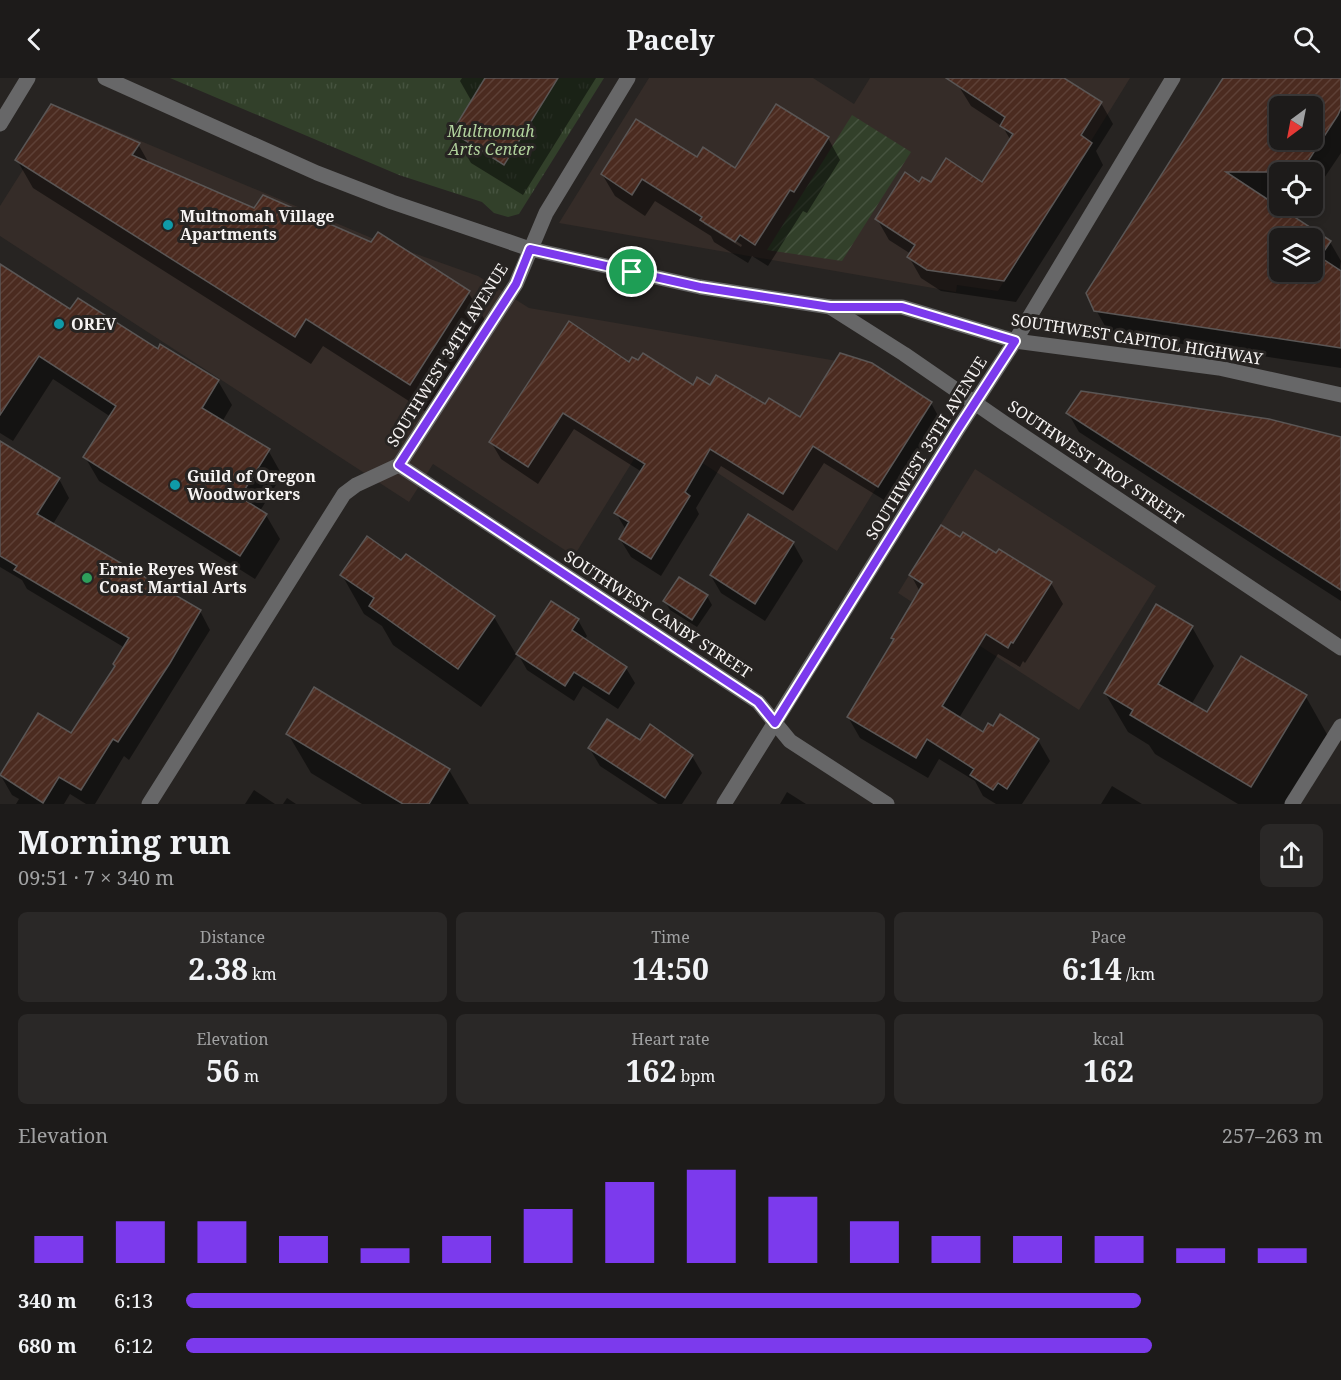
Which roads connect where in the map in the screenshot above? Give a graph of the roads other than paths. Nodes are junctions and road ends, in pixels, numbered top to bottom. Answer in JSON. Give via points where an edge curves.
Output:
{"nodes":[{"id":1,"x":28,"y":78,"type":"edge"},
{"id":2,"x":105,"y":78,"type":"edge"},
{"id":3,"x":628,"y":78,"type":"edge"},
{"id":4,"x":1169,"y":79,"type":"edge"},
{"id":5,"x":0,"y":124,"type":"edge"},
{"id":6,"x":530,"y":249,"type":"junction"},
{"id":7,"x":830,"y":307,"type":"junction"},
{"id":8,"x":1015,"y":341,"type":"junction"},
{"id":9,"x":1341,"y":395,"type":"edge"},
{"id":10,"x":975,"y":401,"type":"junction"},
{"id":11,"x":399,"y":465,"type":"junction"},
{"id":12,"x":1341,"y":648,"type":"edge"},
{"id":13,"x":775,"y":723,"type":"junction"},
{"id":14,"x":1341,"y":726,"type":"edge"},
{"id":15,"x":149,"y":804,"type":"edge"},
{"id":16,"x":724,"y":804,"type":"edge"},
{"id":17,"x":887,"y":804,"type":"edge"},
{"id":18,"x":1292,"y":804,"type":"edge"}],
"edges":[{"from":1,"to":5,"type":"street"},
{"from":2,"to":6,"type":"street","name":"SOUTHWEST CAPITOL HIGHWAY","via":[[317,173]]},
{"from":3,"to":6,"type":"street","name":"SOUTHWEST 34TH AVENUE","via":[[546,213]]},
{"from":4,"to":8,"type":"street","name":"SOUTHWEST 35TH AVENUE"},
{"from":6,"to":7,"type":"street","name":"SOUTHWEST CAPITOL HIGHWAY","via":[[700,287]]},
{"from":6,"to":11,"type":"street","name":"SOUTHWEST 34TH AVENUE","via":[[516,284]]},
{"from":7,"to":8,"type":"street","name":"SOUTHWEST CAPITOL HIGHWAY","via":[[902,307]]},
{"from":7,"to":10,"type":"street","name":"SOUTHWEST TROY STREET"},
{"from":8,"to":9,"type":"street","name":"SOUTHWEST CAPITOL HIGHWAY","via":[[1219,368]]},
{"from":8,"to":10,"type":"street","name":"SOUTHWEST 35TH AVENUE"},
{"from":10,"to":12,"type":"street","name":"SOUTHWEST TROY STREET"},
{"from":10,"to":13,"type":"street","name":"SOUTHWEST 35TH AVENUE"},
{"from":11,"to":13,"type":"street","name":"SOUTHWEST CANBY STREET","via":[[758,702]]},
{"from":11,"to":15,"type":"street","name":"SOUTHWEST 34TH AVENUE","via":[[344,494]]},
{"from":13,"to":16,"type":"street","name":"SOUTHWEST 35TH AVENUE"},
{"from":13,"to":17,"type":"street","name":"SOUTHWEST CANBY STREET","via":[[790,741]]},
{"from":14,"to":18,"type":"street"}]}
